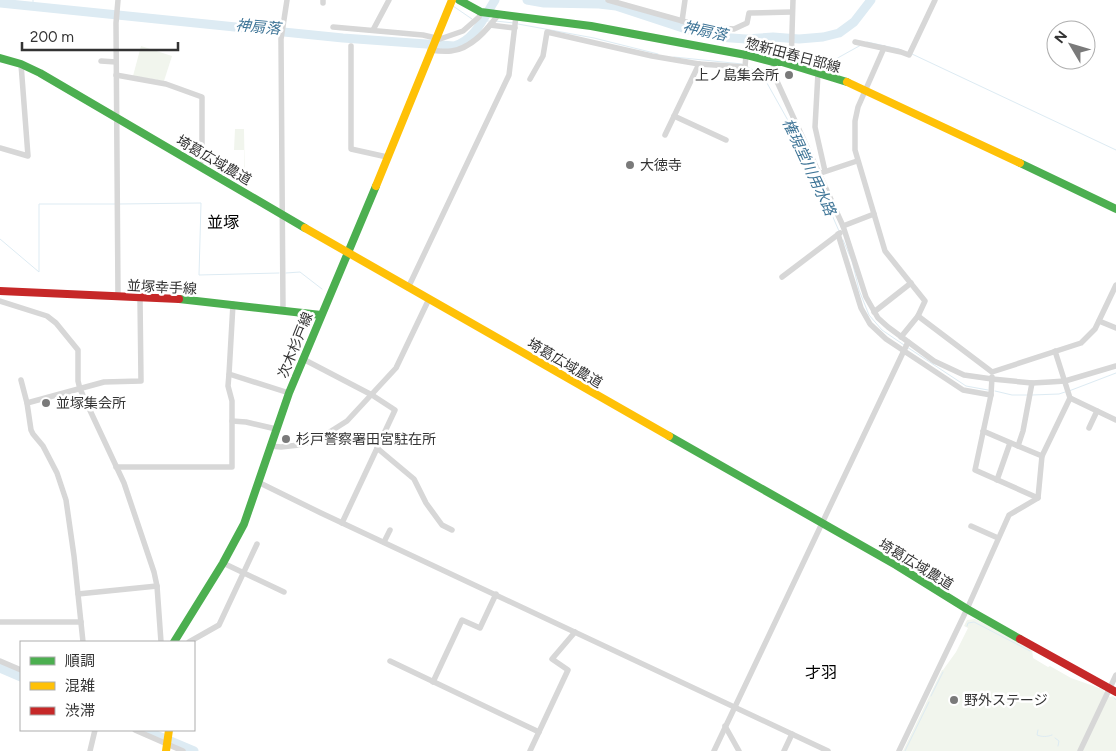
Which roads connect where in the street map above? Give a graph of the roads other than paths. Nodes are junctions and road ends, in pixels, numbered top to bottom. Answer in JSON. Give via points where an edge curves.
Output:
{"nodes":[{"id":1,"x":287,"y":0,"type":"edge"},
{"id":2,"x":389,"y":0,"type":"edge"},
{"id":3,"x":452,"y":0,"type":"edge"},
{"id":4,"x":459,"y":0,"type":"edge"},
{"id":5,"x":608,"y":0,"type":"edge"},
{"id":6,"x":685,"y":0,"type":"edge"},
{"id":7,"x":793,"y":0,"type":"edge"},
{"id":8,"x":934,"y":0,"type":"edge"},
{"id":9,"x":117,"y":3,"type":"edge"},
{"id":10,"x":481,"y":12,"type":"junction"},
{"id":11,"x":792,"y":12,"type":"junction"},
{"id":12,"x":498,"y":14,"type":"junction"},
{"id":13,"x":516,"y":16,"type":"junction"},
{"id":14,"x":682,"y":20,"type":"junction"},
{"id":15,"x":490,"y":25,"type":"junction"},
{"id":16,"x":333,"y":26,"type":"dead end"},
{"id":17,"x":515,"y":28,"type":"junction"},
{"id":18,"x":372,"y":30,"type":"junction"},
{"id":19,"x":435,"y":38,"type":"junction"},
{"id":20,"x":855,"y":42,"type":"dead end"},
{"id":21,"x":351,"y":46,"type":"dead end"},
{"id":22,"x":884,"y":48,"type":"junction"},
{"id":23,"x":430,"y":50,"type":"junction"},
{"id":24,"x":746,"y":55,"type":"junction"},
{"id":25,"x":0,"y":58,"type":"edge"},
{"id":26,"x":101,"y":61,"type":"dead end"},
{"id":27,"x":116,"y":62,"type":"junction"},
{"id":28,"x":773,"y":62,"type":"junction"},
{"id":29,"x":21,"y":64,"type":"junction"},
{"id":30,"x":699,"y":64,"type":"junction"},
{"id":31,"x":791,"y":65,"type":"junction"},
{"id":32,"x":818,"y":72,"type":"junction"},
{"id":33,"x":116,"y":75,"type":"junction"},
{"id":34,"x":530,"y":80,"type":"dead end"},
{"id":35,"x":865,"y":90,"type":"junction"},
{"id":36,"x":674,"y":116,"type":"junction"},
{"id":37,"x":117,"y":118,"type":"junction"},
{"id":38,"x":665,"y":135,"type":"dead end"},
{"id":39,"x":726,"y":140,"type":"dead end"},
{"id":40,"x":0,"y":148,"type":"edge"},
{"id":41,"x":387,"y":157,"type":"junction"},
{"id":42,"x":858,"y":161,"type":"junction"},
{"id":43,"x":200,"y":166,"type":"junction"},
{"id":44,"x":822,"y":172,"type":"junction"},
{"id":45,"x":1116,"y":209,"type":"edge"},
{"id":46,"x":874,"y":214,"type":"junction"},
{"id":47,"x":283,"y":215,"type":"junction"},
{"id":48,"x":844,"y":228,"type":"junction"},
{"id":49,"x":838,"y":234,"type":"junction"},
{"id":50,"x":349,"y":254,"type":"junction"},
{"id":51,"x":782,"y":277,"type":"dead end"},
{"id":52,"x":911,"y":283,"type":"junction"},
{"id":53,"x":1116,"y":285,"type":"edge"},
{"id":54,"x":408,"y":288,"type":"junction"},
{"id":55,"x":0,"y":292,"type":"edge"},
{"id":56,"x":118,"y":297,"type":"junction"},
{"id":57,"x":140,"y":298,"type":"junction"},
{"id":58,"x":429,"y":299,"type":"junction"},
{"id":59,"x":0,"y":301,"type":"edge"},
{"id":60,"x":233,"y":304,"type":"junction"},
{"id":61,"x":284,"y":310,"type":"junction"},
{"id":62,"x":874,"y":312,"type":"junction"},
{"id":63,"x":321,"y":314,"type":"junction"},
{"id":64,"x":918,"y":316,"type":"junction"},
{"id":65,"x":878,"y":318,"type":"junction"},
{"id":66,"x":1099,"y":320,"type":"junction"},
{"id":67,"x":870,"y":324,"type":"junction"},
{"id":68,"x":1116,"y":328,"type":"edge"},
{"id":69,"x":901,"y":337,"type":"junction"},
{"id":70,"x":908,"y":342,"type":"junction"},
{"id":71,"x":904,"y":350,"type":"junction"},
{"id":72,"x":1055,"y":352,"type":"junction"},
{"id":73,"x":303,"y":359,"type":"junction"},
{"id":74,"x":1116,"y":366,"type":"edge"},
{"id":75,"x":992,"y":372,"type":"junction"},
{"id":76,"x":228,"y":374,"type":"junction"},
{"id":77,"x":21,"y":380,"type":"dead end"},
{"id":78,"x":992,"y":380,"type":"junction"},
{"id":79,"x":1065,"y":381,"type":"junction"},
{"id":80,"x":1032,"y":383,"type":"junction"},
{"id":81,"x":80,"y":389,"type":"junction"},
{"id":82,"x":289,"y":393,"type":"junction"},
{"id":83,"x":991,"y":394,"type":"junction"},
{"id":84,"x":372,"y":395,"type":"junction"},
{"id":85,"x":1070,"y":398,"type":"junction"},
{"id":86,"x":27,"y":403,"type":"junction"},
{"id":87,"x":1097,"y":411,"type":"junction"},
{"id":88,"x":1116,"y":420,"type":"edge"},
{"id":89,"x":232,"y":421,"type":"junction"},
{"id":90,"x":1089,"y":428,"type":"dead end"},
{"id":91,"x":276,"y":429,"type":"junction"},
{"id":92,"x":983,"y":431,"type":"junction"},
{"id":93,"x":1010,"y":443,"type":"junction"},
{"id":94,"x":270,"y":446,"type":"junction"},
{"id":95,"x":1018,"y":446,"type":"junction"},
{"id":96,"x":377,"y":448,"type":"junction"},
{"id":97,"x":1042,"y":456,"type":"junction"},
{"id":98,"x":116,"y":467,"type":"junction"},
{"id":99,"x":997,"y":480,"type":"junction"},
{"id":100,"x":258,"y":482,"type":"junction"},
{"id":101,"x":1038,"y":498,"type":"junction"},
{"id":102,"x":342,"y":523,"type":"junction"},
{"id":103,"x":821,"y":524,"type":"junction"},
{"id":104,"x":971,"y":526,"type":"dead end"},
{"id":105,"x":390,"y":530,"type":"dead end"},
{"id":106,"x":452,"y":530,"type":"dead end"},
{"id":107,"x":998,"y":538,"type":"junction"},
{"id":108,"x":384,"y":542,"type":"junction"},
{"id":109,"x":257,"y":544,"type":"dead end"},
{"id":110,"x":223,"y":563,"type":"junction"},
{"id":111,"x":243,"y":573,"type":"junction"},
{"id":112,"x":157,"y":586,"type":"junction"},
{"id":113,"x":284,"y":592,"type":"dead end"},
{"id":114,"x":78,"y":594,"type":"junction"},
{"id":115,"x":496,"y":594,"type":"junction"},
{"id":116,"x":967,"y":609,"type":"junction"},
{"id":117,"x":0,"y":622,"type":"edge"},
{"id":118,"x":81,"y":622,"type":"junction"},
{"id":119,"x":575,"y":632,"type":"junction"},
{"id":120,"x":83,"y":641,"type":"edge"},
{"id":121,"x":161,"y":641,"type":"edge"},
{"id":122,"x":175,"y":641,"type":"edge"},
{"id":123,"x":191,"y":641,"type":"edge"},
{"id":124,"x":0,"y":661,"type":"edge"},
{"id":125,"x":390,"y":661,"type":"dead end"},
{"id":126,"x":20,"y":670,"type":"edge"},
{"id":127,"x":1116,"y":675,"type":"edge"},
{"id":128,"x":433,"y":682,"type":"junction"},
{"id":129,"x":1113,"y":690,"type":"edge"},
{"id":130,"x":735,"y":707,"type":"junction"},
{"id":131,"x":725,"y":726,"type":"junction"},
{"id":132,"x":94,"y":731,"type":"edge"},
{"id":133,"x":137,"y":731,"type":"edge"},
{"id":134,"x":167,"y":731,"type":"edge"},
{"id":135,"x":539,"y":732,"type":"junction"},
{"id":136,"x":792,"y":734,"type":"junction"},
{"id":137,"x":167,"y":748,"type":"edge"},
{"id":138,"x":90,"y":751,"type":"edge"},
{"id":139,"x":183,"y":751,"type":"edge"},
{"id":140,"x":530,"y":751,"type":"edge"},
{"id":141,"x":714,"y":751,"type":"edge"},
{"id":142,"x":739,"y":751,"type":"edge"},
{"id":143,"x":784,"y":751,"type":"edge"},
{"id":144,"x":828,"y":751,"type":"edge"},
{"id":145,"x":899,"y":751,"type":"edge"},
{"id":146,"x":1080,"y":751,"type":"edge"}],
"edges":[{"from":1,"to":47,"type":"street","via":[[281,38]]},
{"from":2,"to":18,"type":"street"},
{"from":3,"to":19,"type":"main road"},
{"from":4,"to":10,"type":"main road"},
{"from":5,"to":14,"type":"street"},
{"from":6,"to":14,"type":"street"},
{"from":7,"to":11,"type":"street"},
{"from":8,"to":22,"type":"street","via":[[908,55]]},
{"from":9,"to":27,"type":"street"},
{"from":10,"to":12,"type":"main road","name":"惣新田春日部線"},
{"from":10,"to":19,"type":"street","via":[[463,31],[446,38]]},
{"from":11,"to":14,"type":"street","via":[[749,13],[747,23],[734,29],[704,27]]},
{"from":11,"to":31,"type":"street"},
{"from":12,"to":13,"type":"main road","name":"惣新田春日部線"},
{"from":12,"to":15,"type":"street"},
{"from":13,"to":17,"type":"street"},
{"from":13,"to":24,"type":"main road","name":"惣新田春日部線","via":[[591,26]]},
{"from":15,"to":17,"type":"street"},
{"from":15,"to":23,"type":"street","via":[[480,36],[459,49],[448,52]]},
{"from":16,"to":18,"type":"street"},
{"from":17,"to":54,"type":"street","via":[[509,75]]},
{"from":18,"to":19,"type":"street"},
{"from":19,"to":23,"type":"main road","name":"次木杉戸線"},
{"from":20,"to":22,"type":"street"},
{"from":21,"to":41,"type":"street","via":[[351,149]]},
{"from":22,"to":35,"type":"street"},
{"from":23,"to":41,"type":"main road","name":"次木杉戸線"},
{"from":24,"to":28,"type":"main road","name":"惣新田春日部線"},
{"from":24,"to":30,"type":"street","via":[[745,67]]},
{"from":25,"to":29,"type":"main road","name":"埼葛広域農道"},
{"from":26,"to":27,"type":"street"},
{"from":27,"to":33,"type":"street"},
{"from":28,"to":31,"type":"main road","name":"惣新田春日部線"},
{"from":28,"to":44,"type":"street","via":[[775,77]]},
{"from":29,"to":37,"type":"main road","name":"埼葛広域農道"},
{"from":29,"to":40,"type":"street","via":[[28,156]]},
{"from":30,"to":34,"type":"street","via":[[547,32],[543,56]]},
{"from":30,"to":36,"type":"street"},
{"from":31,"to":32,"type":"main road","name":"惣新田春日部線"},
{"from":32,"to":35,"type":"main road","name":"惣新田春日部線"},
{"from":32,"to":44,"type":"street","via":[[815,127]]},
{"from":33,"to":37,"type":"street"},
{"from":33,"to":43,"type":"street","via":[[166,84],[202,97]]},
{"from":35,"to":42,"type":"street","via":[[854,121]]},
{"from":35,"to":45,"type":"main road","name":"惣新田春日部線"},
{"from":36,"to":38,"type":"street"},
{"from":36,"to":39,"type":"street"},
{"from":37,"to":43,"type":"main road","name":"埼葛広域農道"},
{"from":37,"to":56,"type":"street"},
{"from":41,"to":50,"type":"main road","name":"次木杉戸線"},
{"from":42,"to":44,"type":"street"},
{"from":42,"to":46,"type":"street"},
{"from":43,"to":47,"type":"main road","name":"埼葛広域農道"},
{"from":44,"to":48,"type":"street"},
{"from":46,"to":48,"type":"street"},
{"from":46,"to":52,"type":"street","via":[[885,251]]},
{"from":47,"to":50,"type":"main road","name":"埼葛広域農道"},
{"from":47,"to":61,"type":"street"},
{"from":48,"to":49,"type":"street"},
{"from":48,"to":62,"type":"street"},
{"from":49,"to":51,"type":"street"},
{"from":49,"to":67,"type":"street","via":[[861,308]]},
{"from":50,"to":54,"type":"main road","name":"埼葛広域農道"},
{"from":50,"to":63,"type":"main road","name":"次木杉戸線"},
{"from":52,"to":62,"type":"street"},
{"from":52,"to":64,"type":"street","via":[[925,301]]},
{"from":53,"to":66,"type":"street"},
{"from":54,"to":58,"type":"main road","name":"埼葛広域農道"},
{"from":55,"to":56,"type":"main road","name":"並塚幸手線"},
{"from":56,"to":57,"type":"main road","name":"並塚幸手線"},
{"from":57,"to":60,"type":"main road","name":"並塚幸手線"},
{"from":57,"to":81,"type":"street","via":[[141,381],[104,382]]},
{"from":58,"to":84,"type":"street","via":[[396,368]]},
{"from":58,"to":103,"type":"main road","name":"埼葛広域農道"},
{"from":59,"to":81,"type":"street","via":[[47,316],[56,324],[78,350]]},
{"from":60,"to":61,"type":"main road","name":"並塚幸手線"},
{"from":60,"to":76,"type":"street"},
{"from":61,"to":63,"type":"main road","name":"並塚幸手線"},
{"from":62,"to":65,"type":"street"},
{"from":63,"to":73,"type":"main road","name":"次木杉戸線"},
{"from":64,"to":69,"type":"street"},
{"from":64,"to":75,"type":"street"},
{"from":65,"to":67,"type":"street"},
{"from":65,"to":69,"type":"street"},
{"from":66,"to":68,"type":"street"},
{"from":66,"to":72,"type":"street","via":[[1081,343]]},
{"from":67,"to":71,"type":"street"},
{"from":69,"to":70,"type":"street"},
{"from":70,"to":71,"type":"street"},
{"from":70,"to":78,"type":"street","via":[[947,368]]},
{"from":71,"to":83,"type":"street","via":[[964,390]]},
{"from":71,"to":103,"type":"street"},
{"from":72,"to":75,"type":"street"},
{"from":72,"to":79,"type":"street"},
{"from":73,"to":82,"type":"main road","name":"次木杉戸線"},
{"from":73,"to":84,"type":"street"},
{"from":74,"to":79,"type":"street"},
{"from":75,"to":78,"type":"street"},
{"from":76,"to":82,"type":"street"},
{"from":76,"to":89,"type":"street"},
{"from":77,"to":86,"type":"street"},
{"from":78,"to":80,"type":"street"},
{"from":78,"to":83,"type":"street"},
{"from":79,"to":80,"type":"street"},
{"from":79,"to":85,"type":"street"},
{"from":80,"to":95,"type":"street"},
{"from":81,"to":86,"type":"street"},
{"from":81,"to":98,"type":"street"},
{"from":82,"to":91,"type":"main road","name":"次木杉戸線"},
{"from":83,"to":92,"type":"street"},
{"from":84,"to":94,"type":"street","via":[[347,421],[317,440],[299,445]]},
{"from":84,"to":96,"type":"street","via":[[395,410]]},
{"from":85,"to":87,"type":"street"},
{"from":85,"to":97,"type":"street"},
{"from":86,"to":114,"type":"street","via":[[30,430],[43,446],[57,473],[66,500]]},
{"from":87,"to":88,"type":"street"},
{"from":87,"to":90,"type":"street"},
{"from":89,"to":91,"type":"street"},
{"from":89,"to":98,"type":"street","via":[[232,467]]},
{"from":91,"to":94,"type":"main road","name":"次木杉戸線"},
{"from":92,"to":93,"type":"street"},
{"from":92,"to":99,"type":"street","via":[[975,470]]},
{"from":93,"to":95,"type":"street"},
{"from":93,"to":99,"type":"street"},
{"from":94,"to":100,"type":"main road","name":"次木杉戸線"},
{"from":95,"to":97,"type":"street"},
{"from":96,"to":102,"type":"street"},
{"from":96,"to":106,"type":"street","via":[[414,479],[442,525]]},
{"from":97,"to":101,"type":"street"},
{"from":98,"to":112,"type":"street"},
{"from":99,"to":101,"type":"street"},
{"from":100,"to":102,"type":"street"},
{"from":100,"to":110,"type":"main road","name":"次木杉戸線","via":[[244,524]]},
{"from":101,"to":107,"type":"street","via":[[1009,515]]},
{"from":102,"to":108,"type":"street"},
{"from":103,"to":116,"type":"main road","name":"埼葛広域農道","via":[[905,570]]},
{"from":103,"to":130,"type":"street"},
{"from":104,"to":107,"type":"street"},
{"from":105,"to":108,"type":"street"},
{"from":107,"to":116,"type":"street"},
{"from":108,"to":115,"type":"street"},
{"from":109,"to":111,"type":"street"},
{"from":110,"to":111,"type":"street"},
{"from":110,"to":122,"type":"main road","name":"次木杉戸線"},
{"from":111,"to":113,"type":"street"},
{"from":111,"to":123,"type":"street","via":[[219,625]]},
{"from":112,"to":114,"type":"street"},
{"from":112,"to":121,"type":"street"},
{"from":114,"to":118,"type":"street"},
{"from":115,"to":119,"type":"street"},
{"from":115,"to":128,"type":"street","via":[[480,628],[462,620]]},
{"from":116,"to":129,"type":"main road","name":"埼葛広域農道"},
{"from":116,"to":145,"type":"street"},
{"from":117,"to":118,"type":"street"},
{"from":118,"to":120,"type":"street"},
{"from":119,"to":130,"type":"street"},
{"from":119,"to":135,"type":"street","via":[[552,659],[568,670]]},
{"from":124,"to":126,"type":"street"},
{"from":125,"to":128,"type":"street"},
{"from":127,"to":129,"type":"street"},
{"from":128,"to":135,"type":"street"},
{"from":129,"to":146,"type":"street"},
{"from":130,"to":131,"type":"street"},
{"from":130,"to":136,"type":"street"},
{"from":131,"to":141,"type":"street"},
{"from":131,"to":142,"type":"street"},
{"from":132,"to":138,"type":"street"},
{"from":133,"to":137,"type":"street"},
{"from":134,"to":137,"type":"main road"},
{"from":135,"to":140,"type":"street"},
{"from":136,"to":143,"type":"street"},
{"from":136,"to":144,"type":"street"},
{"from":137,"to":139,"type":"street"}]}
